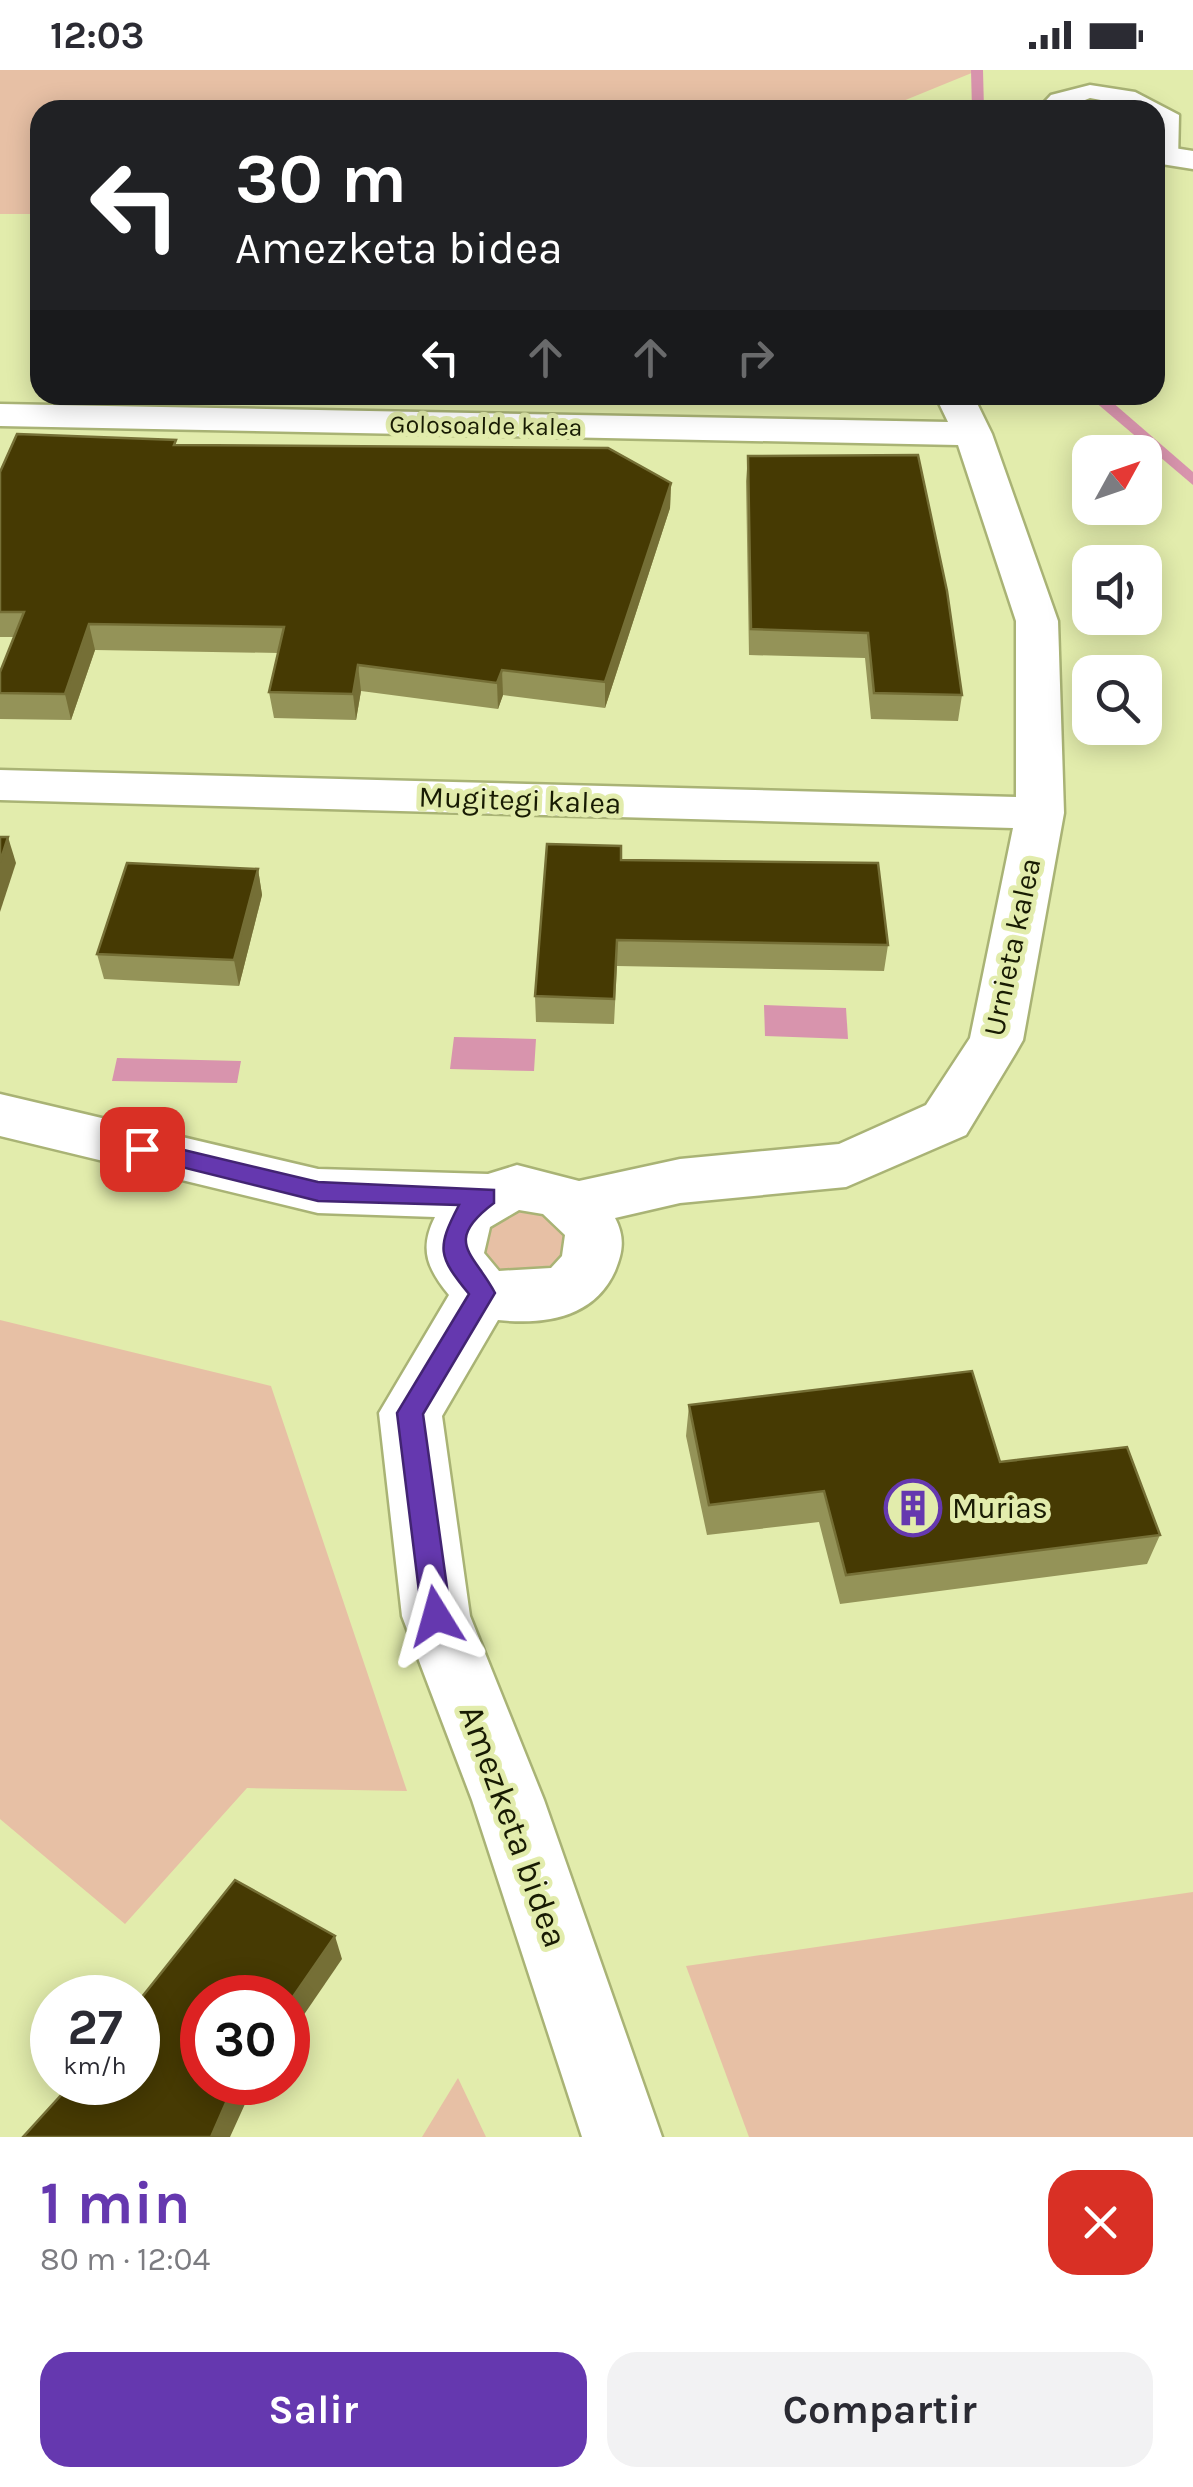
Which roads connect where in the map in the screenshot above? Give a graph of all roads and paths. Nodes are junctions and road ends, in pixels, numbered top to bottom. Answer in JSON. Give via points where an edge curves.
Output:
{"nodes":[{"id":1,"x":1058,"y":100,"type":"edge"},
{"id":2,"x":1140,"y":100,"type":"edge"},
{"id":3,"x":1165,"y":114,"type":"edge"},
{"id":4,"x":1173,"y":156,"type":"edge"},
{"id":5,"x":0,"y":415,"type":"edge"},
{"id":6,"x":963,"y":415,"type":"edge"},
{"id":7,"x":0,"y":785,"type":"edge"},
{"id":8,"x":1040,"y":813,"type":"junction"},
{"id":9,"x":0,"y":1115,"type":"edge"},
{"id":10,"x":486,"y":1196,"type":"junction"},
{"id":11,"x":576,"y":1204,"type":"junction"},
{"id":12,"x":482,"y":1293,"type":"junction"},
{"id":13,"x":622,"y":2137,"type":"edge"}],
"edges":[{"from":1,"to":2,"type":"lane","via":[[1071,94]]},
{"from":3,"to":4,"type":"lane"},
{"from":5,"to":6,"type":"street","name":"Golosoalde kalea"},
{"from":6,"to":8,"type":"street","name":"Urnieta kalea","via":[[1037,621]]},
{"from":7,"to":8,"type":"street","name":"Mugitegi kalea"},
{"from":8,"to":11,"type":"street","name":"Urnieta kalea","via":[[996,1040],[946,1120],[846,1165],[680,1180]]},
{"from":9,"to":10,"type":"street","via":[[318,1191]]},
{"from":10,"to":11,"type":"street","via":[[542,1189]]},
{"from":10,"to":12,"type":"street","via":[[468,1210],[454,1240],[455,1260]]},
{"from":11,"to":12,"type":"street","via":[[594,1232],[594,1246],[575,1282],[529,1301]]},
{"from":12,"to":13,"type":"street","name":"Amezketa bidea","via":[[410,1413],[436,1616],[508,1800]]}]}
